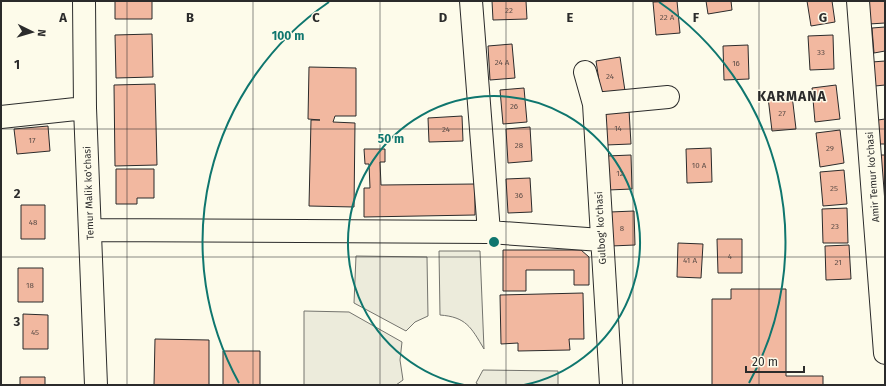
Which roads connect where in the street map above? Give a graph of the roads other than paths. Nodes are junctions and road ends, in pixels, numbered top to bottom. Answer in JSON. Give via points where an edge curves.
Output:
{"nodes":[{"id":1,"x":84,"y":1,"type":"edge"},
{"id":2,"x":471,"y":1,"type":"edge"},
{"id":3,"x":858,"y":1,"type":"edge"},
{"id":4,"x":585,"y":72,"type":"dead end"},
{"id":5,"x":668,"y":97,"type":"dead end"},
{"id":6,"x":594,"y":104,"type":"junction"},
{"id":7,"x":85,"y":108,"type":"junction"},
{"id":8,"x":1,"y":117,"type":"edge"},
{"id":9,"x":90,"y":230,"type":"junction"},
{"id":10,"x":489,"y":232,"type":"junction"},
{"id":11,"x":601,"y":240,"type":"junction"},
{"id":12,"x":883,"y":311,"type":"edge"},
{"id":13,"x":885,"y":353,"type":"edge"},
{"id":14,"x":96,"y":385,"type":"edge"},
{"id":15,"x":611,"y":385,"type":"edge"}],
"edges":[{"from":1,"to":7,"type":"street","name":"Temur Malik ko'chasi"},
{"from":2,"to":10,"type":"street"},
{"from":3,"to":12,"type":"street","name":"Amir Temur ko'chasi"},
{"from":4,"to":6,"type":"street","name":"Gulbog' ko'chasi"},
{"from":5,"to":6,"type":"street"},
{"from":6,"to":11,"type":"street","name":"Gulbog' ko'chasi"},
{"from":7,"to":8,"type":"street"},
{"from":7,"to":9,"type":"street","name":"Temur Malik ko'chasi"},
{"from":9,"to":10,"type":"street"},
{"from":9,"to":14,"type":"street","name":"Temur Malik ko'chasi"},
{"from":10,"to":11,"type":"street"},
{"from":11,"to":15,"type":"street","name":"Gulbog' ko'chasi"},
{"from":12,"to":13,"type":"street","name":"Amir Temur ko'chasi"}]}
